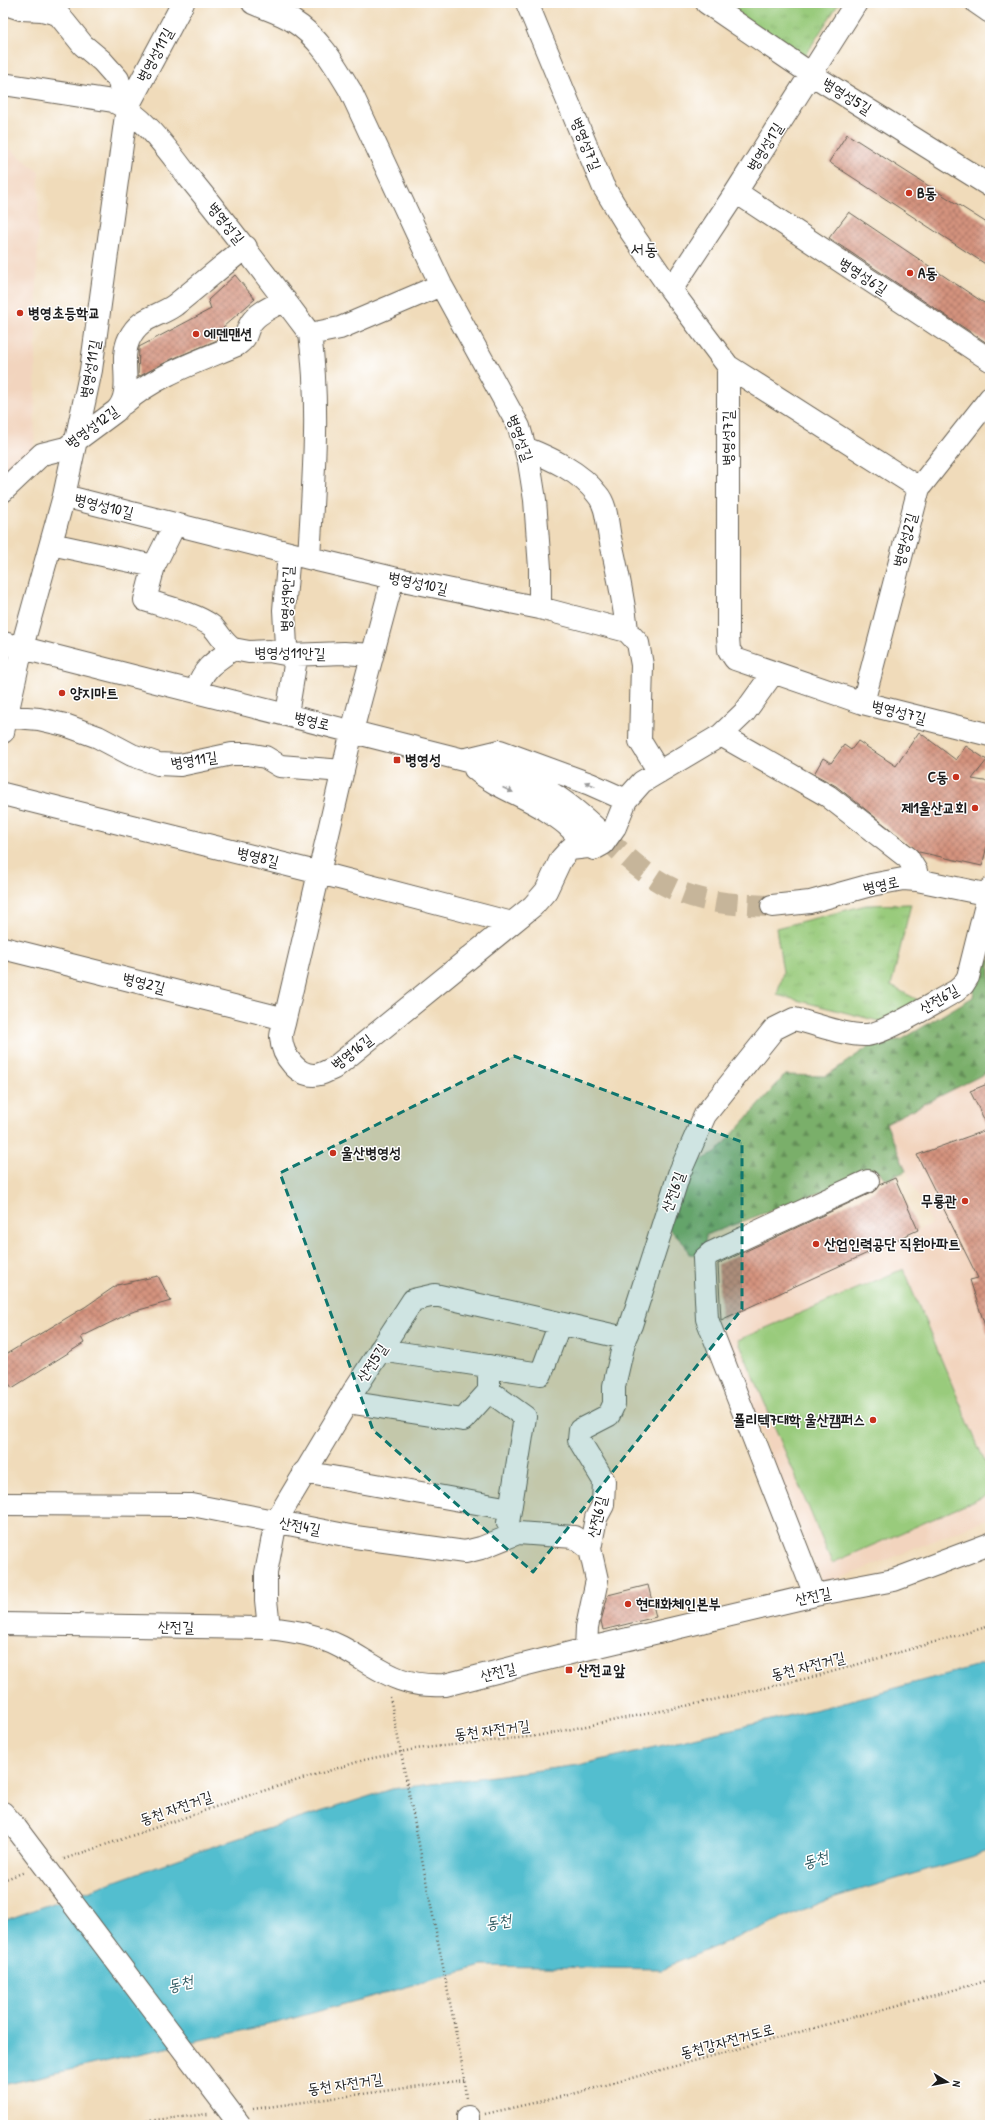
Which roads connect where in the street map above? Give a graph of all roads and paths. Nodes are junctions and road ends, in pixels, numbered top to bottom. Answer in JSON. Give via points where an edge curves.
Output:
{"nodes":[{"id":1,"x":3,"y":3,"type":"edge"},
{"id":2,"x":183,"y":3,"type":"edge"},
{"id":3,"x":254,"y":3,"type":"edge"},
{"id":4,"x":527,"y":3,"type":"edge"},
{"id":5,"x":706,"y":3,"type":"edge"},
{"id":6,"x":856,"y":3,"type":"edge"},
{"id":7,"x":977,"y":3,"type":"edge"},
{"id":8,"x":990,"y":12,"type":"edge"},
{"id":9,"x":811,"y":74,"type":"junction"},
{"id":10,"x":3,"y":84,"type":"edge"},
{"id":11,"x":127,"y":108,"type":"junction"},
{"id":12,"x":990,"y":186,"type":"edge"},
{"id":13,"x":736,"y":192,"type":"junction"},
{"id":14,"x":246,"y":247,"type":"junction"},
{"id":15,"x":441,"y":285,"type":"junction"},
{"id":16,"x":671,"y":290,"type":"junction"},
{"id":17,"x":285,"y":300,"type":"junction"},
{"id":18,"x":310,"y":334,"type":"junction"},
{"id":19,"x":96,"y":336,"type":"junction"},
{"id":20,"x":129,"y":339,"type":"junction"},
{"id":21,"x":990,"y":360,"type":"edge"},
{"id":22,"x":728,"y":366,"type":"junction"},
{"id":23,"x":990,"y":398,"type":"edge"},
{"id":24,"x":123,"y":404,"type":"junction"},
{"id":25,"x":76,"y":442,"type":"junction"},
{"id":26,"x":525,"y":448,"type":"junction"},
{"id":27,"x":919,"y":488,"type":"junction"},
{"id":28,"x":3,"y":490,"type":"edge"},
{"id":29,"x":64,"y":496,"type":"junction"},
{"id":30,"x":175,"y":524,"type":"junction"},
{"id":31,"x":51,"y":544,"type":"junction"},
{"id":32,"x":299,"y":556,"type":"junction"},
{"id":33,"x":154,"y":566,"type":"junction"},
{"id":34,"x":393,"y":578,"type":"junction"},
{"id":35,"x":540,"y":608,"type":"junction"},
{"id":36,"x":627,"y":631,"type":"junction"},
{"id":37,"x":12,"y":645,"type":"edge"},
{"id":38,"x":233,"y":649,"type":"junction"},
{"id":39,"x":372,"y":655,"type":"junction"},
{"id":40,"x":290,"y":656,"type":"junction"},
{"id":41,"x":773,"y":673,"type":"junction"},
{"id":42,"x":196,"y":691,"type":"junction"},
{"id":43,"x":863,"y":703,"type":"junction"},
{"id":44,"x":287,"y":714,"type":"junction"},
{"id":45,"x":4,"y":722,"type":"edge"},
{"id":46,"x":352,"y":731,"type":"junction"},
{"id":47,"x":722,"y":735,"type":"junction"},
{"id":48,"x":990,"y":735,"type":"edge"},
{"id":49,"x":464,"y":760,"type":"junction"},
{"id":50,"x":343,"y":771,"type":"junction"},
{"id":51,"x":659,"y":772,"type":"junction"},
{"id":52,"x":3,"y":794,"type":"edge"},
{"id":53,"x":626,"y":800,"type":"junction"},
{"id":54,"x":596,"y":841,"type":"junction"},
{"id":55,"x":320,"y":873,"type":"junction"},
{"id":56,"x":917,"y":880,"type":"junction"},
{"id":57,"x":990,"y":893,"type":"edge"},
{"id":58,"x":772,"y":906,"type":"tunnel mouth"},
{"id":59,"x":512,"y":923,"type":"junction"},
{"id":60,"x":3,"y":948,"type":"edge"},
{"id":61,"x":285,"y":1019,"type":"junction"},
{"id":62,"x":868,"y":1181,"type":"dead end"},
{"id":63,"x":560,"y":1323,"type":"junction"},
{"id":64,"x":625,"y":1338,"type":"junction"},
{"id":65,"x":380,"y":1350,"type":"junction"},
{"id":66,"x":489,"y":1366,"type":"junction"},
{"id":67,"x":489,"y":1391,"type":"junction"},
{"id":68,"x":347,"y":1402,"type":"junction"},
{"id":69,"x":304,"y":1472,"type":"junction"},
{"id":70,"x":3,"y":1504,"type":"edge"},
{"id":71,"x":510,"y":1509,"type":"junction"},
{"id":72,"x":276,"y":1521,"type":"junction"},
{"id":73,"x":506,"y":1536,"type":"junction"},
{"id":74,"x":990,"y":1544,"type":"edge"},
{"id":75,"x":590,"y":1548,"type":"junction"},
{"id":76,"x":815,"y":1595,"type":"junction"},
{"id":77,"x":3,"y":1624,"type":"edge"},
{"id":78,"x":990,"y":1626,"type":"edge"},
{"id":79,"x":269,"y":1628,"type":"junction"},
{"id":80,"x":586,"y":1649,"type":"junction"},
{"id":81,"x":393,"y":1712,"type":"dead end"},
{"id":82,"x":10,"y":1821,"type":"edge"},
{"id":83,"x":60,"y":1860,"type":"dead end"},
{"id":84,"x":31,"y":1870,"type":"dead end"},
{"id":85,"x":3,"y":1880,"type":"edge"},
{"id":86,"x":990,"y":1980,"type":"edge"},
{"id":87,"x":210,"y":2114,"type":"dead end"},
{"id":88,"x":244,"y":2117,"type":"edge"},
{"id":89,"x":468,"y":2121,"type":"edge"},
{"id":90,"x":111,"y":2125,"type":"edge"}],
"edges":[{"from":1,"to":11,"type":"street","via":[[21,9],[58,14],[83,45],[118,79]]},
{"from":2,"to":11,"type":"street","name":"병영성11길"},
{"from":3,"to":15,"type":"street","name":"병영성길","via":[[293,21],[312,37],[331,59],[350,90]]},
{"from":4,"to":16,"type":"street","name":"병영성7길","via":[[603,186]]},
{"from":5,"to":9,"type":"street","name":"병영성5길"},
{"from":6,"to":9,"type":"street","name":"병영성1길"},
{"from":7,"to":8,"type":"street"},
{"from":9,"to":12,"type":"street","name":"병영성5길"},
{"from":9,"to":13,"type":"street","name":"병영성1길"},
{"from":10,"to":11,"type":"street","name":"병영성길","via":[[99,98]]},
{"from":11,"to":14,"type":"street","name":"병영성길","via":[[152,132]]},
{"from":11,"to":19,"type":"street","name":"병영성11길"},
{"from":13,"to":16,"type":"street","name":"병영성1길"},
{"from":13,"to":21,"type":"street","name":"병영성6길"},
{"from":14,"to":17,"type":"street","name":"병영성길"},
{"from":14,"to":20,"type":"street","name":"병영성12길","via":[[174,306],[146,319]]},
{"from":15,"to":18,"type":"street","via":[[340,328]]},
{"from":15,"to":26,"type":"street","name":"병영성길","via":[[519,427]]},
{"from":16,"to":22,"type":"street","name":"병영성7길"},
{"from":17,"to":18,"type":"street","name":"병영성길"},
{"from":17,"to":24,"type":"street","via":[[258,315],[251,323],[246,338],[237,345],[164,376],[139,390]]},
{"from":18,"to":32,"type":"street","name":"병영성9안길","via":[[315,404]]},
{"from":19,"to":20,"type":"street"},
{"from":19,"to":25,"type":"street","name":"병영성11길"},
{"from":20,"to":24,"type":"street","name":"병영성12길","via":[[124,355],[126,394]]},
{"from":22,"to":27,"type":"street"},
{"from":22,"to":41,"type":"street","name":"병영성7길","via":[[729,650],[735,659]]},
{"from":23,"to":27,"type":"street","name":"병영성2길"},
{"from":24,"to":25,"type":"street","name":"병영성12길"},
{"from":25,"to":28,"type":"street","name":"병영성12길","via":[[66,448],[42,454]]},
{"from":25,"to":29,"type":"street","name":"병영성11길"},
{"from":26,"to":35,"type":"street","name":"병영성길","via":[[530,462],[535,500]]},
{"from":26,"to":36,"type":"street","via":[[564,468],[586,482],[598,494],[604,505],[620,581]]},
{"from":27,"to":43,"type":"street","name":"병영성2길"},
{"from":29,"to":30,"type":"street","name":"병영성10길"},
{"from":29,"to":31,"type":"street","name":"병영성11길"},
{"from":30,"to":32,"type":"street","name":"병영성10길"},
{"from":30,"to":33,"type":"street","name":"병영성11안길"},
{"from":31,"to":33,"type":"street"},
{"from":31,"to":37,"type":"street","name":"병영성11길"},
{"from":32,"to":34,"type":"street","name":"병영성10길"},
{"from":32,"to":40,"type":"street","name":"병영성9안길","via":[[284,610],[286,646]]},
{"from":33,"to":38,"type":"street","name":"병영성11안길","via":[[145,600],[212,626],[224,644]]},
{"from":34,"to":35,"type":"street","name":"병영성10길"},
{"from":34,"to":39,"type":"street","name":"병영16길"},
{"from":35,"to":36,"type":"street","name":"병영성10길"},
{"from":36,"to":51,"type":"street","via":[[638,643],[642,665],[640,741]]},
{"from":37,"to":42,"type":"street","name":"병영로"},
{"from":37,"to":45,"type":"street","name":"병영성11길"},
{"from":38,"to":40,"type":"street","name":"병영성11안길","via":[[248,652],[268,651]]},
{"from":38,"to":42,"type":"street","name":"병영성11안길","via":[[200,677]]},
{"from":39,"to":40,"type":"street","name":"병영성11안길","via":[[344,653]]},
{"from":39,"to":46,"type":"street","name":"병영16길"},
{"from":40,"to":44,"type":"street","name":"병영성9안길","via":[[295,665]]},
{"from":41,"to":43,"type":"street","name":"병영성7길"},
{"from":41,"to":47,"type":"street","name":"병영16길","via":[[745,712]]},
{"from":42,"to":44,"type":"street","name":"병영로"},
{"from":43,"to":48,"type":"street","name":"병영성7길"},
{"from":44,"to":46,"type":"street","name":"병영로"},
{"from":45,"to":50,"type":"street","name":"병영11길","via":[[39,719],[65,725],[158,764],[180,765],[232,754],[248,754],[265,757],[280,766]]},
{"from":46,"to":49,"type":"street","name":"병영로"},
{"from":46,"to":50,"type":"street","name":"병영16길"},
{"from":47,"to":51,"type":"street","name":"병영16길"},
{"from":47,"to":56,"type":"street","via":[[828,796],[908,858],[916,871]]},
{"from":53,"to":49,"type":"street","one_way":true,"via":[[500,751]]},
{"from":49,"to":54,"type":"street","name":"병영로","via":[[532,782],[553,794],[578,812]]},
{"from":50,"to":55,"type":"street","name":"병영16길"},
{"from":51,"to":53,"type":"street","name":"병영16길","via":[[642,782]]},
{"from":52,"to":55,"type":"street","name":"병영8길"},
{"from":53,"to":54,"type":"street","name":"병영16길","via":[[615,827],[603,844],[594,849]]},
{"from":54,"to":59,"type":"street","name":"병영16길","via":[[570,849],[561,858],[546,891],[533,906]]},
{"from":55,"to":59,"type":"street","name":"병영8길"},
{"from":55,"to":61,"type":"street","name":"병영16길"},
{"from":56,"to":57,"type":"street","name":"병영로"},
{"from":56,"to":58,"type":"street","name":"병영로","via":[[903,879],[810,902]]},
{"from":57,"to":64,"type":"street","name":"산전6길","via":[[968,977],[963,986],[956,991],[883,1030],[867,1035],[794,1018],[774,1028],[705,1115],[679,1174]]},
{"from":59,"to":61,"type":"street","name":"병영16길","via":[[334,1068],[320,1074],[309,1075],[300,1071],[289,1060],[281,1037]]},
{"from":60,"to":61,"type":"street","name":"병영2길"},
{"from":62,"to":76,"type":"street","via":[[704,1259],[707,1319]]},
{"from":63,"to":64,"type":"street","name":"산전5길"},
{"from":63,"to":65,"type":"street","name":"산전5길","via":[[435,1295],[413,1300]]},
{"from":63,"to":66,"type":"street","via":[[541,1374]]},
{"from":64,"to":75,"type":"street","name":"산전6길","via":[[614,1386],[614,1404],[609,1415],[580,1430],[579,1440],[604,1481],[603,1505],[596,1518]]},
{"from":65,"to":66,"type":"street"},
{"from":65,"to":68,"type":"street","name":"산전5길"},
{"from":66,"to":67,"type":"street"},
{"from":67,"to":68,"type":"street","via":[[463,1420]]},
{"from":67,"to":71,"type":"street","via":[[525,1417]]},
{"from":68,"to":69,"type":"street","name":"산전5길"},
{"from":69,"to":71,"type":"street"},
{"from":69,"to":72,"type":"street","name":"산전5길"},
{"from":70,"to":72,"type":"street","name":"산전4길","via":[[192,1505]]},
{"from":71,"to":73,"type":"street"},
{"from":72,"to":73,"type":"street","name":"산전4길","via":[[355,1537],[465,1552],[481,1548]]},
{"from":72,"to":79,"type":"street","name":"산전5길","via":[[266,1573]]},
{"from":73,"to":75,"type":"street","name":"산전4길","via":[[518,1533],[574,1537]]},
{"from":74,"to":76,"type":"street","name":"산전길","via":[[894,1580]]},
{"from":75,"to":80,"type":"street","name":"산전6길","via":[[597,1580],[587,1627]]},
{"from":76,"to":80,"type":"street","name":"산전길"},
{"from":77,"to":79,"type":"street","name":"산전길"},
{"from":78,"to":83,"type":"path","name":"동천 자전거길","via":[[821,1675],[700,1703],[537,1736],[415,1749],[364,1760],[253,1794]]},
{"from":79,"to":80,"type":"street","name":"산전길","via":[[320,1638],[400,1681],[429,1686],[446,1685]]},
{"from":81,"to":88,"type":"path","name":"동천 자전거길","bridge":true,"via":[[464,2080]]},
{"from":82,"to":88,"type":"street","bridge":true},
{"from":84,"to":85,"type":"path"},
{"from":86,"to":89,"type":"path","name":"동천강자전거도로"},
{"from":87,"to":90,"type":"path"}]}
